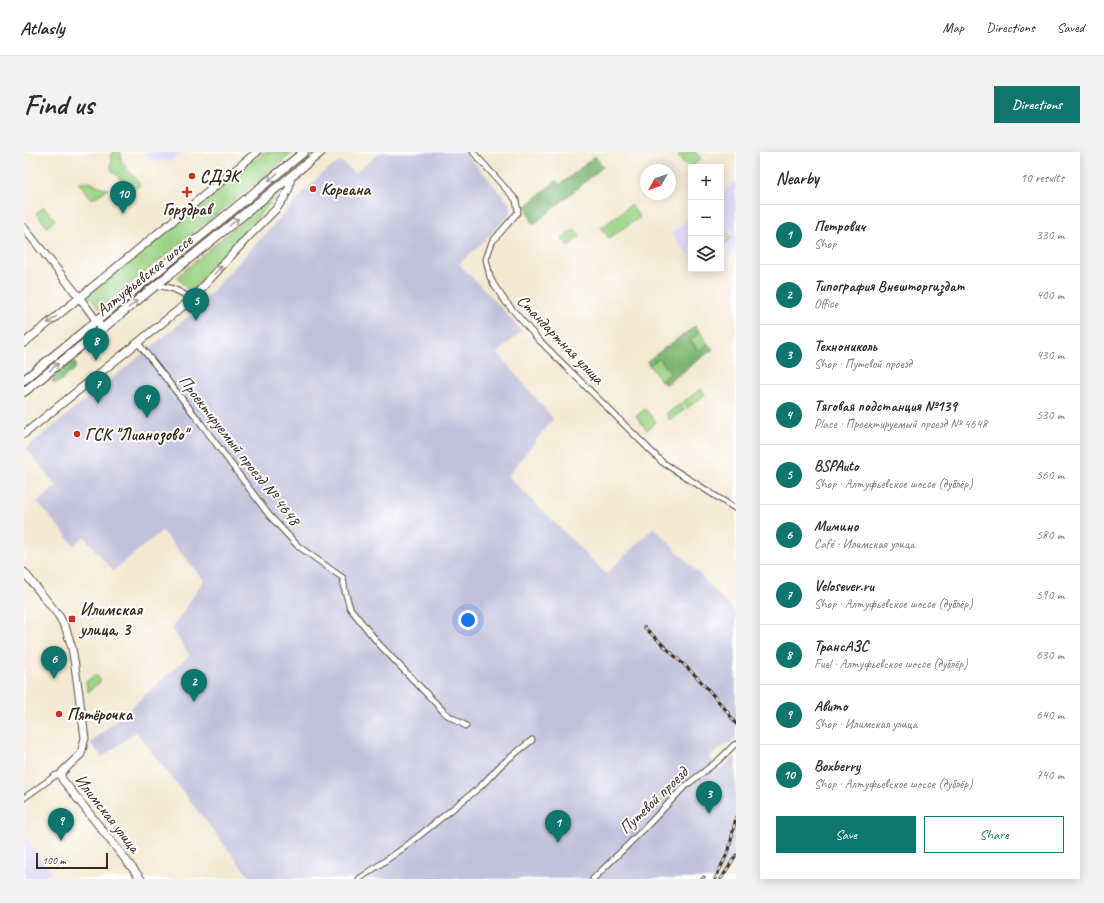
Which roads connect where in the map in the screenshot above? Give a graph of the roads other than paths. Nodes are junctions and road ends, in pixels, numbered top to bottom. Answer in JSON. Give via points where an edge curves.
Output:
{"nodes":[{"id":1,"x":257,"y":152,"type":"edge"},
{"id":2,"x":304,"y":152,"type":"edge"},
{"id":3,"x":321,"y":152,"type":"edge"},
{"id":4,"x":474,"y":152,"type":"edge"},
{"id":5,"x":291,"y":176,"type":"junction"},
{"id":6,"x":24,"y":228,"type":"edge"},
{"id":7,"x":154,"y":287,"type":"junction"},
{"id":8,"x":80,"y":297,"type":"junction"},
{"id":9,"x":192,"y":299,"type":"junction"},
{"id":10,"x":96,"y":320,"type":"junction"},
{"id":11,"x":102,"y":328,"type":"junction"},
{"id":12,"x":24,"y":343,"type":"edge"},
{"id":13,"x":138,"y":343,"type":"junction"},
{"id":14,"x":24,"y":380,"type":"edge"},
{"id":15,"x":24,"y":392,"type":"edge"},
{"id":16,"x":24,"y":434,"type":"edge"},
{"id":17,"x":736,"y":509,"type":"edge"},
{"id":18,"x":24,"y":572,"type":"edge"},
{"id":19,"x":466,"y":726,"type":"dead end"},
{"id":20,"x":532,"y":740,"type":"dead end"},
{"id":21,"x":736,"y":744,"type":"edge"},
{"id":22,"x":61,"y":775,"type":"junction"},
{"id":23,"x":24,"y":798,"type":"edge"},
{"id":24,"x":141,"y":879,"type":"edge"},
{"id":25,"x":359,"y":879,"type":"edge"},
{"id":26,"x":593,"y":879,"type":"edge"}],
"edges":[{"from":1,"to":8,"type":"street"},
{"from":2,"to":10,"type":"main road","name":"Алтуфьевское шоссе","one_way":true},
{"from":3,"to":5,"type":"main road","name":"Алтуфьевское шоссе"},
{"from":4,"to":17,"type":"street","name":"Стандартная улица","via":[[516,200],[518,212],[492,242],[486,259],[494,286],[505,301],[537,338],[662,462]]},
{"from":7,"to":5,"type":"main road","name":"Алтуфьевское шоссе","one_way":true},
{"from":9,"to":5,"type":"street","one_way":true,"via":[[277,208],[284,198]]},
{"from":6,"to":8,"type":"street"},
{"from":7,"to":9,"type":"street","via":[[170,288]]},
{"from":11,"to":7,"type":"main road","name":"Алтуфьевское шоссе","one_way":true},
{"from":8,"to":10,"type":"street"},
{"from":8,"to":12,"type":"street","one_way":true},
{"from":9,"to":13,"type":"street"},
{"from":10,"to":11,"type":"street"},
{"from":10,"to":14,"type":"main road","name":"Алтуфьевское шоссе"},
{"from":15,"to":11,"type":"main road","name":"Алтуфьевское шоссе","one_way":true},
{"from":13,"to":16,"type":"street"},
{"from":13,"to":19,"type":"street","name":"Проектируемый проезд № 4648","via":[[269,515],[298,546],[343,578],[350,608],[378,642],[446,714]]},
{"from":18,"to":22,"type":"street","name":"Илимская улица","via":[[60,616],[72,648],[85,738],[81,754]]},
{"from":20,"to":25,"type":"street","via":[[479,788],[405,847]]},
{"from":21,"to":26,"type":"street","name":"Путевой проезд","via":[[684,787]]},
{"from":22,"to":23,"type":"street","via":[[56,775]]},
{"from":22,"to":24,"type":"street","name":"Илимская улица","via":[[65,784]]}]}
